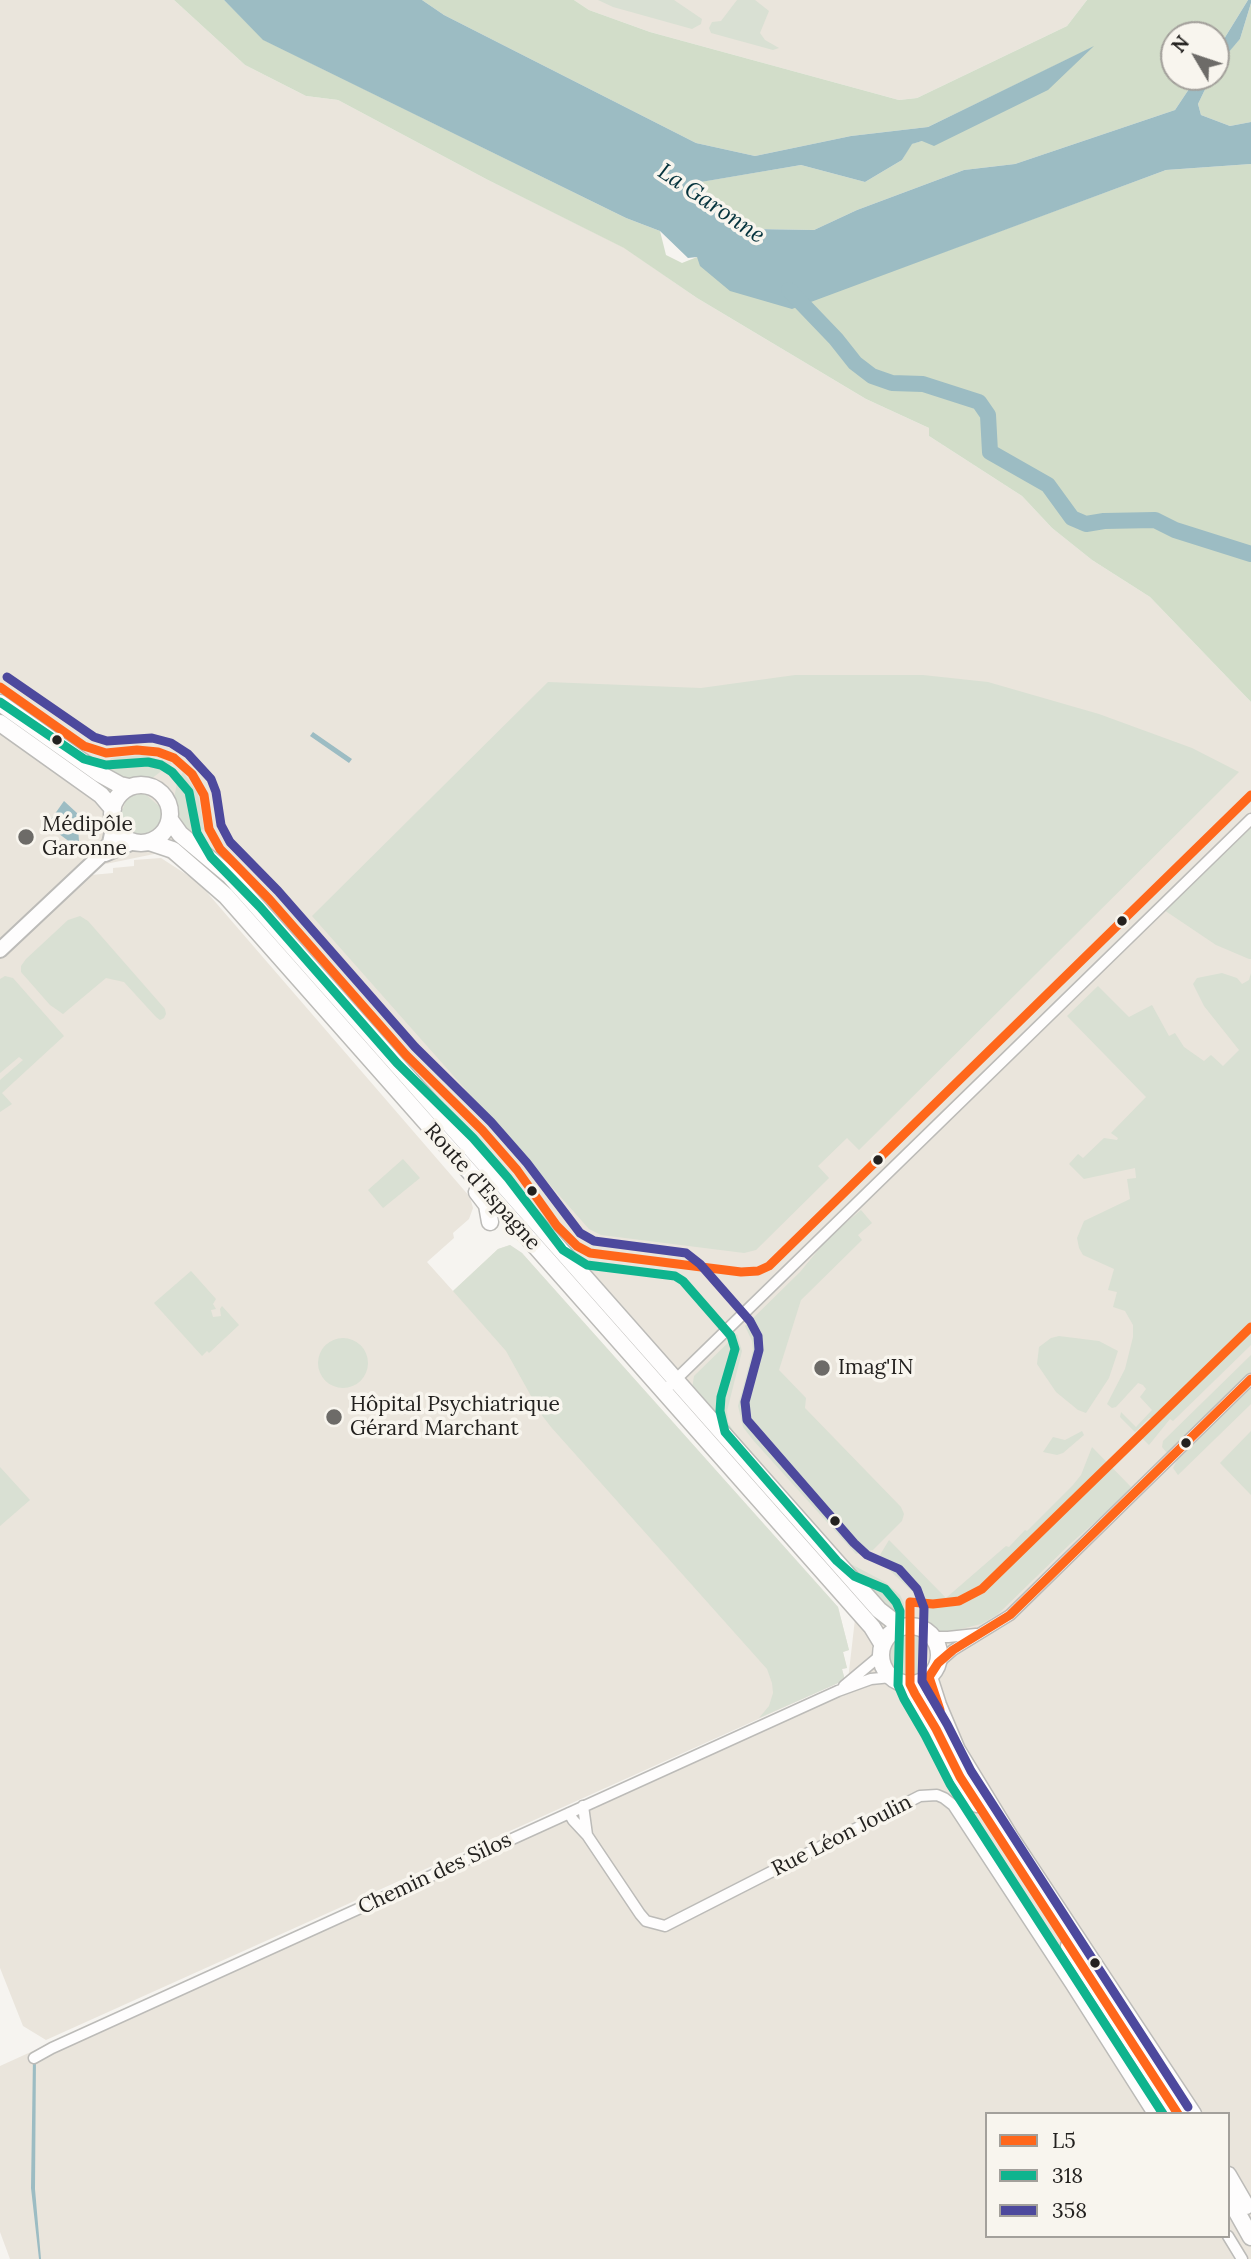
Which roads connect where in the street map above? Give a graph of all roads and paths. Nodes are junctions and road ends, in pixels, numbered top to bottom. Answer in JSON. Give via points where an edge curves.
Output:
{"nodes":[{"id":1,"x":0,"y":703,"type":"edge"},
{"id":2,"x":0,"y":723,"type":"edge"},
{"id":3,"x":129,"y":787,"type":"junction"},
{"id":4,"x":113,"y":817,"type":"junction"},
{"id":5,"x":1251,"y":819,"type":"edge"},
{"id":6,"x":170,"y":820,"type":"junction"},
{"id":7,"x":133,"y":842,"type":"junction"},
{"id":8,"x":149,"y":842,"type":"junction"},
{"id":9,"x":100,"y":856,"type":"junction"},
{"id":10,"x":0,"y":950,"type":"edge"},
{"id":11,"x":439,"y":1138,"type":"junction"},
{"id":12,"x":490,"y":1222,"type":"dead end"},
{"id":13,"x":1251,"y":1380,"type":"edge"},
{"id":14,"x":670,"y":1386,"type":"junction"},
{"id":15,"x":901,"y":1628,"type":"junction"},
{"id":16,"x":980,"y":1633,"type":"junction"},
{"id":17,"x":933,"y":1637,"type":"junction"},
{"id":18,"x":882,"y":1650,"type":"junction"},
{"id":19,"x":939,"y":1662,"type":"junction"},
{"id":20,"x":891,"y":1677,"type":"junction"},
{"id":21,"x":929,"y":1677,"type":"junction"},
{"id":22,"x":911,"y":1684,"type":"junction"},
{"id":23,"x":838,"y":1691,"type":"junction"},
{"id":24,"x":583,"y":1806,"type":"junction"},
{"id":25,"x":569,"y":1812,"type":"junction"},
{"id":26,"x":587,"y":1835,"type":"junction"},
{"id":27,"x":34,"y":2059,"type":"dead end"},
{"id":28,"x":1152,"y":2112,"type":"edge"},
{"id":29,"x":1177,"y":2112,"type":"edge"},
{"id":30,"x":1191,"y":2112,"type":"edge"},
{"id":31,"x":1230,"y":2178,"type":"edge"},
{"id":32,"x":1230,"y":2200,"type":"edge"},
{"id":33,"x":1251,"y":2214,"type":"edge"},
{"id":34,"x":1251,"y":2237,"type":"edge"},
{"id":35,"x":1229,"y":2238,"type":"edge"},
{"id":36,"x":1242,"y":2259,"type":"edge"}],
"edges":[{"from":1,"to":3,"type":"main road","via":[[104,776]]},
{"from":2,"to":4,"type":"main road","via":[[101,795]]},
{"from":3,"to":4,"type":"main road","via":[[118,796]]},
{"from":3,"to":6,"type":"main road","via":[[146,785],[162,793],[171,810]]},
{"from":4,"to":7,"type":"main road","via":[[120,833]]},
{"from":4,"to":9,"type":"street","via":[[110,843]]},
{"from":5,"to":14,"type":"street"},
{"from":6,"to":8,"type":"main road","via":[[160,836]]},
{"from":6,"to":14,"type":"main road","name":"Route d'Espagne","via":[[237,884]]},
{"from":7,"to":8,"type":"main road"},
{"from":7,"to":9,"type":"street"},
{"from":8,"to":11,"type":"main road","name":"Route d'Espagne","via":[[173,850],[220,890]]},
{"from":9,"to":10,"type":"street"},
{"from":11,"to":12,"type":"main road","via":[[487,1205]]},
{"from":11,"to":14,"type":"main road","name":"Route d'Espagne"},
{"from":13,"to":16,"type":"street","via":[[1010,1615]]},
{"from":14,"to":15,"type":"main road","name":"Route d'Espagne"},
{"from":14,"to":18,"type":"main road","name":"Route d'Espagne","via":[[872,1628]]},
{"from":15,"to":17,"type":"main road","via":[[923,1629]]},
{"from":15,"to":18,"type":"main road","via":[[887,1638]]},
{"from":16,"to":17,"type":"street"},
{"from":16,"to":19,"type":"street"},
{"from":17,"to":19,"type":"main road"},
{"from":18,"to":20,"type":"main road"},
{"from":18,"to":23,"type":"street","name":"Chemin des Silos"},
{"from":19,"to":21,"type":"main road"},
{"from":20,"to":22,"type":"main road"},
{"from":20,"to":23,"type":"street","name":"Chemin des Silos"},
{"from":21,"to":22,"type":"main road"},
{"from":21,"to":30,"type":"main road","via":[[957,1750]]},
{"from":22,"to":29,"type":"main road","via":[[960,1777]]},
{"from":23,"to":24,"type":"street","name":"Chemin des Silos"},
{"from":24,"to":25,"type":"street","name":"Chemin des Silos"},
{"from":24,"to":26,"type":"street","name":"Rue Léon Joulin"},
{"from":25,"to":26,"type":"street","name":"Rue Léon Joulin"},
{"from":25,"to":27,"type":"street","name":"Chemin des Silos"},
{"from":26,"to":28,"type":"street","name":"Rue Léon Joulin","via":[[640,1914],[646,1921],[664,1926],[919,1796],[944,1798],[953,1805]]},
{"from":31,"to":33,"type":"main road"},
{"from":32,"to":34,"type":"main road"},
{"from":35,"to":36,"type":"street"}]}
